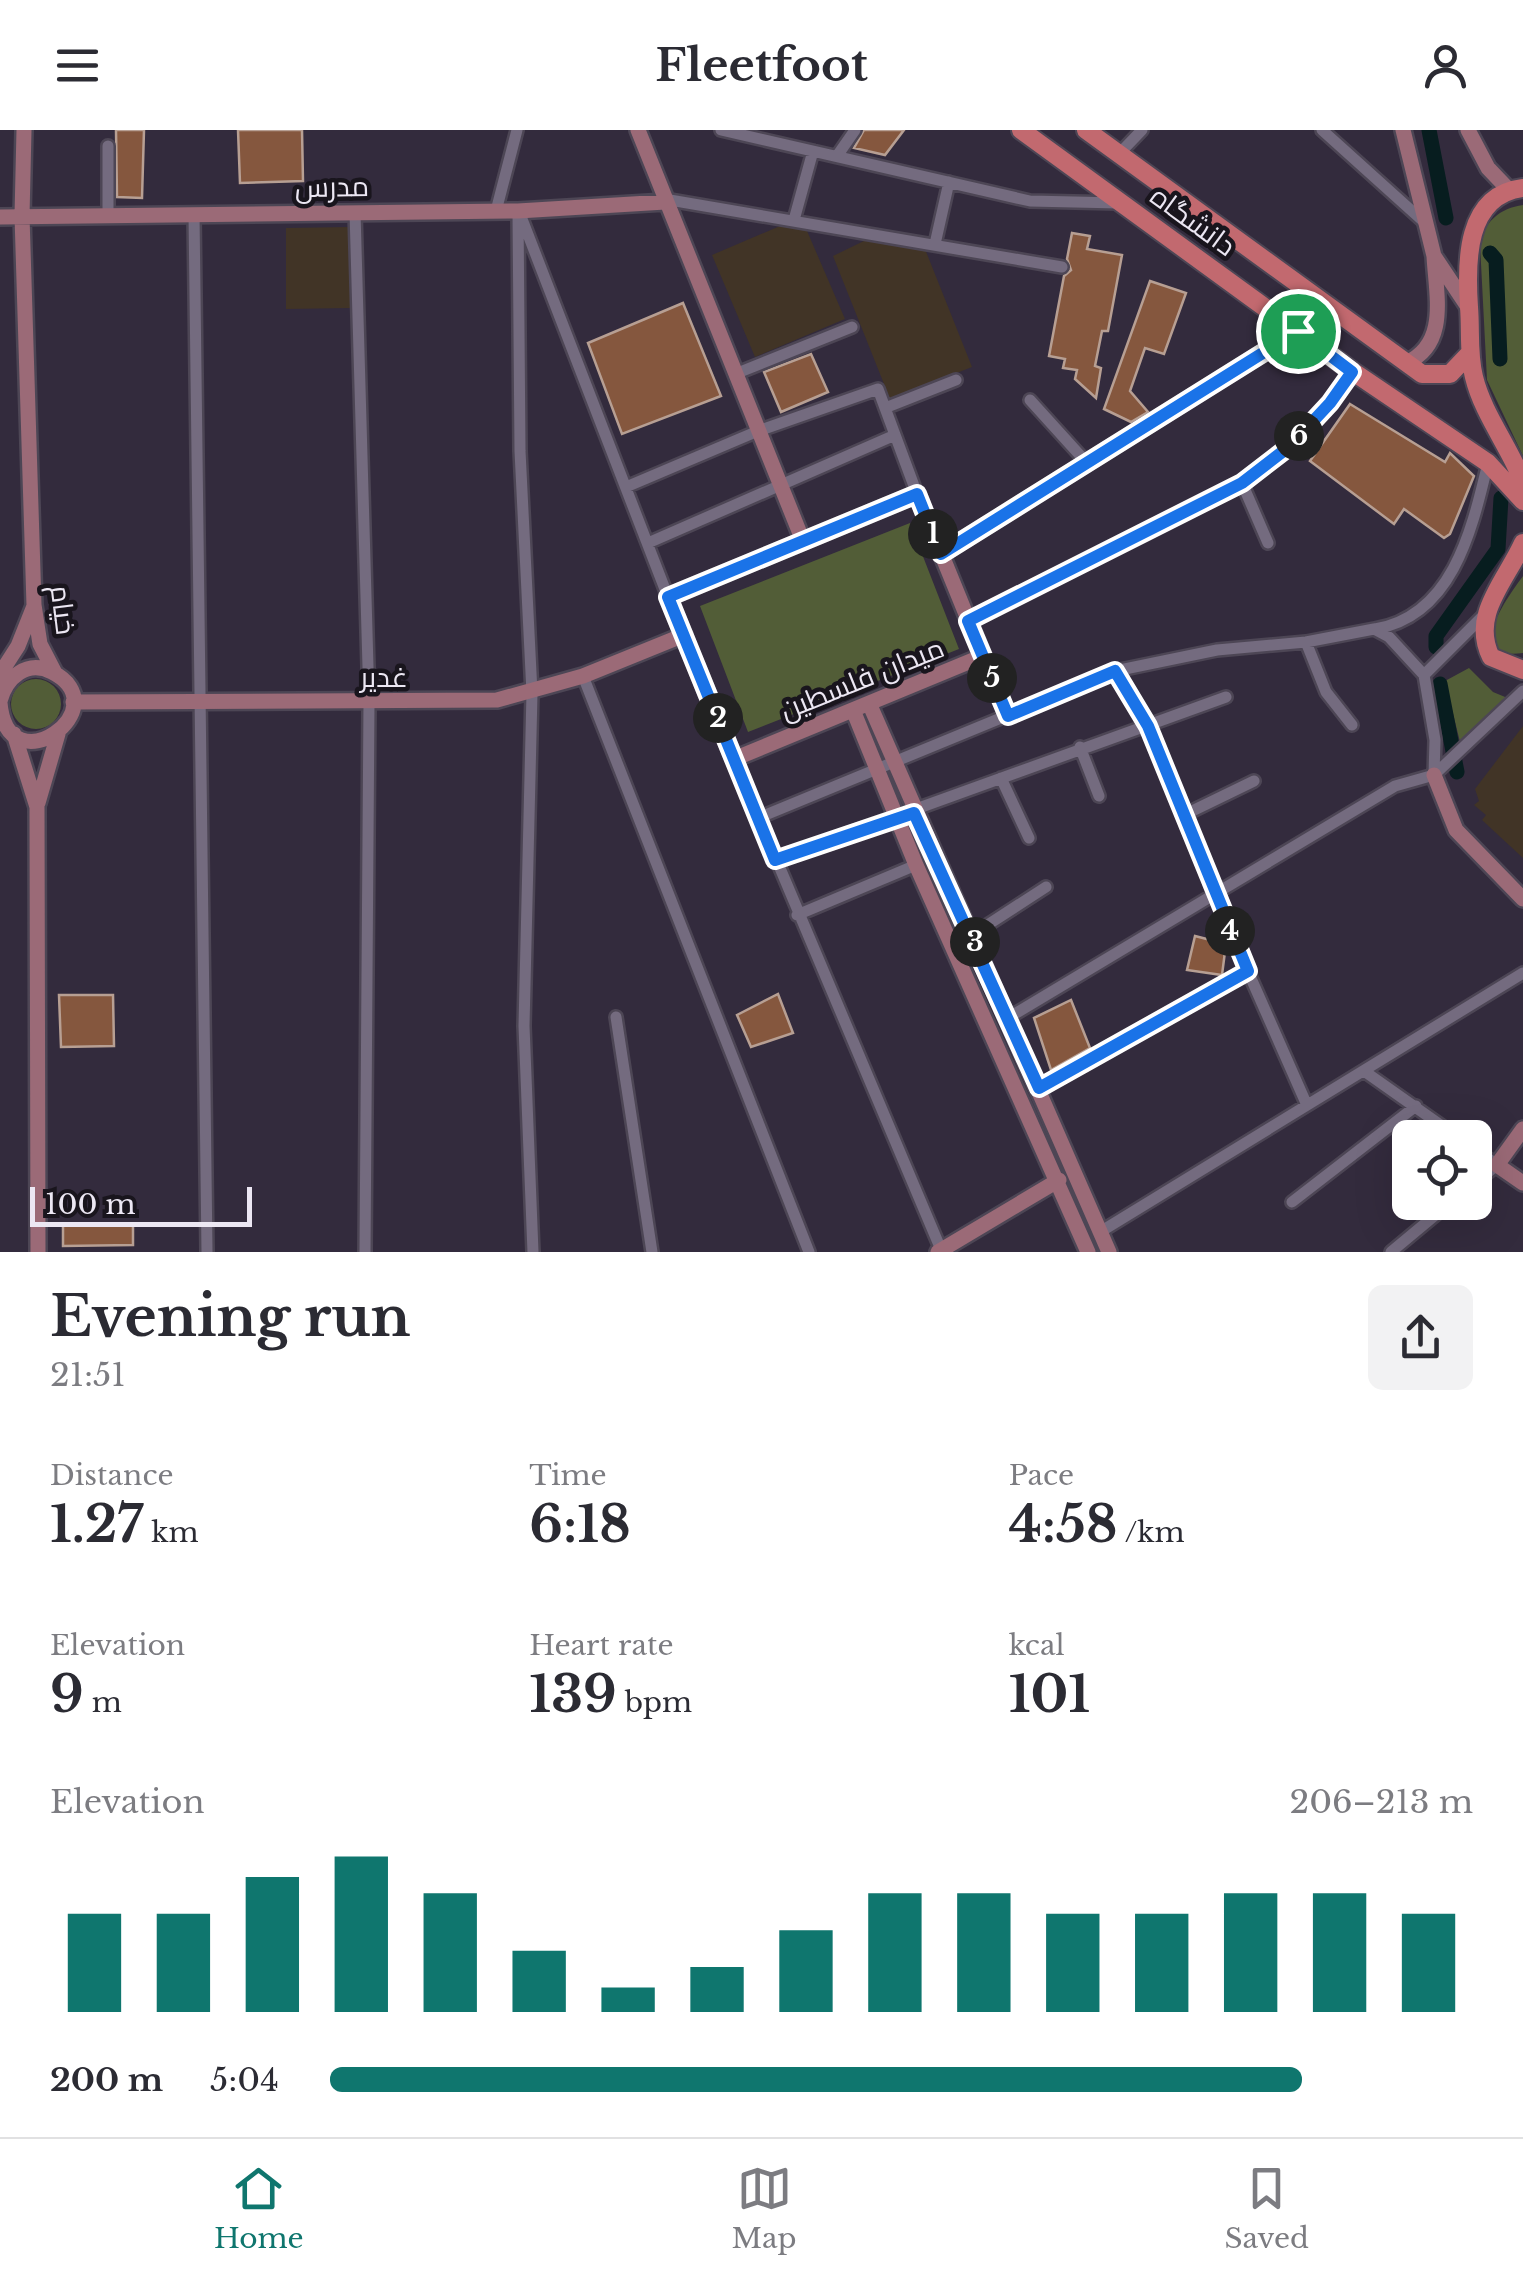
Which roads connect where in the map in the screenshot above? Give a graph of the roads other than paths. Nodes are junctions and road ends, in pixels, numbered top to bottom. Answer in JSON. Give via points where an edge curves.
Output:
{"nodes":[{"id":1,"x":24,"y":130,"type":"edge"},
{"id":2,"x":517,"y":130,"type":"edge"},
{"id":3,"x":638,"y":130,"type":"edge"},
{"id":4,"x":721,"y":130,"type":"edge"},
{"id":5,"x":855,"y":130,"type":"edge"},
{"id":6,"x":1021,"y":130,"type":"edge"},
{"id":7,"x":1086,"y":130,"type":"edge"},
{"id":8,"x":1142,"y":130,"type":"edge"},
{"id":9,"x":1322,"y":130,"type":"edge"},
{"id":10,"x":1404,"y":130,"type":"edge"},
{"id":11,"x":1468,"y":130,"type":"edge"},
{"id":12,"x":108,"y":146,"type":"dead end"},
{"id":13,"x":812,"y":151,"type":"junction"},
{"id":14,"x":1119,"y":154,"type":"junction"},
{"id":15,"x":838,"y":156,"type":"junction"},
{"id":16,"x":949,"y":182,"type":"junction"},
{"id":17,"x":1516,"y":189,"type":"edge"},
{"id":18,"x":664,"y":200,"type":"junction"},
{"id":19,"x":1124,"y":204,"type":"junction"},
{"id":20,"x":518,"y":210,"type":"junction"},
{"id":21,"x":496,"y":211,"type":"junction"},
{"id":22,"x":355,"y":212,"type":"junction"},
{"id":23,"x":194,"y":214,"type":"junction"},
{"id":24,"x":108,"y":215,"type":"junction"},
{"id":25,"x":22,"y":216,"type":"junction"},
{"id":26,"x":0,"y":217,"type":"edge"},
{"id":27,"x":794,"y":220,"type":"junction"},
{"id":28,"x":1424,"y":221,"type":"junction"},
{"id":29,"x":936,"y":244,"type":"junction"},
{"id":30,"x":1434,"y":256,"type":"junction"},
{"id":31,"x":1062,"y":267,"type":"dead end"},
{"id":32,"x":1470,"y":308,"type":"junction"},
{"id":33,"x":852,"y":326,"type":"dead end"},
{"id":34,"x":1298,"y":331,"type":"junction"},
{"id":35,"x":1470,"y":354,"type":"junction"},
{"id":36,"x":1406,"y":364,"type":"junction"},
{"id":37,"x":1352,"y":372,"type":"junction"},
{"id":38,"x":734,"y":374,"type":"junction"},
{"id":39,"x":956,"y":380,"type":"dead end"},
{"id":40,"x":1030,"y":400,"type":"dead end"},
{"id":41,"x":884,"y":408,"type":"junction"},
{"id":42,"x":758,"y":431,"type":"junction"},
{"id":43,"x":894,"y":435,"type":"junction"},
{"id":44,"x":1087,"y":463,"type":"junction"},
{"id":45,"x":1488,"y":463,"type":"junction"},
{"id":46,"x":1523,"y":482,"type":"edge"},
{"id":47,"x":779,"y":483,"type":"junction"},
{"id":48,"x":1242,"y":483,"type":"junction"},
{"id":49,"x":626,"y":486,"type":"junction"},
{"id":50,"x":917,"y":494,"type":"junction"},
{"id":51,"x":1523,"y":501,"type":"edge"},
{"id":52,"x":803,"y":541,"type":"junction"},
{"id":53,"x":648,"y":543,"type":"junction"},
{"id":54,"x":1268,"y":543,"type":"dead end"},
{"id":55,"x":1523,"y":543,"type":"edge"},
{"id":56,"x":941,"y":554,"type":"junction"},
{"id":57,"x":668,"y":597,"type":"junction"},
{"id":58,"x":34,"y":605,"type":"junction"},
{"id":59,"x":1485,"y":614,"type":"junction"},
{"id":60,"x":968,"y":621,"type":"junction"},
{"id":61,"x":1374,"y":629,"type":"junction"},
{"id":62,"x":684,"y":635,"type":"junction"},
{"id":63,"x":1306,"y":642,"type":"junction"},
{"id":64,"x":983,"y":656,"type":"junction"},
{"id":65,"x":1523,"y":670,"type":"edge"},
{"id":66,"x":1115,"y":671,"type":"junction"},
{"id":67,"x":55,"y":673,"type":"junction"},
{"id":68,"x":0,"y":674,"type":"edge"},
{"id":69,"x":1424,"y":675,"type":"junction"},
{"id":70,"x":583,"y":676,"type":"junction"},
{"id":71,"x":1523,"y":691,"type":"edge"},
{"id":72,"x":532,"y":694,"type":"junction"},
{"id":73,"x":1226,"y":697,"type":"dead end"},
{"id":74,"x":0,"y":702,"type":"edge"},
{"id":75,"x":73,"y":702,"type":"junction"},
{"id":76,"x":202,"y":702,"type":"junction"},
{"id":77,"x":369,"y":702,"type":"junction"},
{"id":78,"x":870,"y":704,"type":"junction"},
{"id":79,"x":852,"y":710,"type":"junction"},
{"id":80,"x":1008,"y":716,"type":"junction"},
{"id":81,"x":1352,"y":725,"type":"dead end"},
{"id":82,"x":7,"y":726,"type":"edge"},
{"id":83,"x":1148,"y":726,"type":"junction"},
{"id":84,"x":59,"y":734,"type":"junction"},
{"id":85,"x":1080,"y":747,"type":"junction"},
{"id":86,"x":734,"y":759,"type":"junction"},
{"id":87,"x":894,"y":764,"type":"junction"},
{"id":88,"x":877,"y":770,"type":"junction"},
{"id":89,"x":1434,"y":775,"type":"junction"},
{"id":90,"x":1001,"y":778,"type":"junction"},
{"id":91,"x":1254,"y":781,"type":"dead end"},
{"id":92,"x":1098,"y":796,"type":"dead end"},
{"id":93,"x":37,"y":807,"type":"junction"},
{"id":94,"x":914,"y":813,"type":"junction"},
{"id":95,"x":1186,"y":814,"type":"junction"},
{"id":96,"x":758,"y":818,"type":"junction"},
{"id":97,"x":897,"y":818,"type":"junction"},
{"id":98,"x":1029,"y":838,"type":"dead end"},
{"id":99,"x":775,"y":860,"type":"junction"},
{"id":100,"x":916,"y":865,"type":"junction"},
{"id":101,"x":1046,"y":887,"type":"dead end"},
{"id":102,"x":1212,"y":892,"type":"junction"},
{"id":103,"x":1523,"y":899,"type":"edge"},
{"id":104,"x":796,"y":916,"type":"junction"},
{"id":105,"x":972,"y":935,"type":"junction"},
{"id":106,"x":1248,"y":971,"type":"junction"},
{"id":107,"x":1523,"y":973,"type":"edge"},
{"id":108,"x":616,"y":1017,"type":"dead end"},
{"id":109,"x":1008,"y":1018,"type":"junction"},
{"id":110,"x":1364,"y":1071,"type":"junction"},
{"id":111,"x":1039,"y":1088,"type":"junction"},
{"id":112,"x":1306,"y":1103,"type":"junction"},
{"id":113,"x":1416,"y":1106,"type":"junction"},
{"id":114,"x":1435,"y":1120,"type":"edge"},
{"id":115,"x":1523,"y":1129,"type":"edge"},
{"id":116,"x":1492,"y":1161,"type":"edge"},
{"id":117,"x":1497,"y":1164,"type":"junction"},
{"id":118,"x":1492,"y":1168,"type":"edge"},
{"id":119,"x":1059,"y":1180,"type":"junction"},
{"id":120,"x":1523,"y":1183,"type":"edge"},
{"id":121,"x":1292,"y":1202,"type":"dead end"},
{"id":122,"x":1429,"y":1220,"type":"edge"},
{"id":123,"x":1100,"y":1232,"type":"junction"},
{"id":124,"x":940,"y":1251,"type":"edge"},
{"id":125,"x":38,"y":1252,"type":"edge"},
{"id":126,"x":207,"y":1252,"type":"edge"},
{"id":127,"x":365,"y":1252,"type":"edge"},
{"id":128,"x":533,"y":1252,"type":"edge"},
{"id":129,"x":652,"y":1252,"type":"edge"},
{"id":130,"x":809,"y":1252,"type":"edge"},
{"id":131,"x":1088,"y":1252,"type":"edge"},
{"id":132,"x":1109,"y":1252,"type":"edge"},
{"id":133,"x":1391,"y":1252,"type":"edge"}],
"edges":[{"from":1,"to":25,"type":"street","name":"خیام"},
{"from":2,"to":21,"type":"street"},
{"from":3,"to":18,"type":"street"},
{"from":4,"to":13,"type":"street"},
{"from":5,"to":15,"type":"street"},
{"from":6,"to":19,"type":"main road","name":"دانشگاه"},
{"from":7,"to":14,"type":"main road","name":"دانشگاه"},
{"from":8,"to":14,"type":"street"},
{"from":9,"to":28,"type":"street"},
{"from":10,"to":28,"type":"street"},
{"from":11,"to":17,"type":"street","via":[[1488,168]]},
{"from":12,"to":24,"type":"street"},
{"from":13,"to":15,"type":"street"},
{"from":13,"to":27,"type":"street"},
{"from":14,"to":36,"type":"main road","name":"دانشگاه"},
{"from":15,"to":16,"type":"street"},
{"from":16,"to":19,"type":"street","via":[[1030,201]]},
{"from":16,"to":29,"type":"street"},
{"from":17,"to":32,"type":"main road","via":[[1492,202],[1472,231]]},
{"from":18,"to":20,"type":"street","name":"مدرس"},
{"from":18,"to":27,"type":"street"},
{"from":18,"to":38,"type":"street"},
{"from":19,"to":34,"type":"main road","name":"دانشگاه"},
{"from":20,"to":21,"type":"street","name":"مدرس"},
{"from":20,"to":49,"type":"street"},
{"from":20,"to":72,"type":"street"},
{"from":21,"to":22,"type":"street","name":"مدرس"},
{"from":22,"to":23,"type":"street","name":"مدرس"},
{"from":22,"to":77,"type":"street"},
{"from":23,"to":24,"type":"street","name":"مدرس"},
{"from":23,"to":76,"type":"street"},
{"from":24,"to":25,"type":"street","name":"مدرس"},
{"from":25,"to":26,"type":"street","name":"مدرس"},
{"from":25,"to":58,"type":"street","name":"خیام"},
{"from":27,"to":29,"type":"street"},
{"from":28,"to":30,"type":"street"},
{"from":29,"to":31,"type":"street"},
{"from":30,"to":32,"type":"street"},
{"from":30,"to":36,"type":"street","via":[[1436,333],[1422,356]]},
{"from":32,"to":35,"type":"main road"},
{"from":33,"to":38,"type":"street"},
{"from":34,"to":37,"type":"main road","name":"دانشگاه"},
{"from":34,"to":44,"type":"street"},
{"from":35,"to":36,"type":"main road","name":"دانشگاه","via":[[1450,374],[1436,377]]},
{"from":35,"to":46,"type":"main road","via":[[1480,394]]},
{"from":37,"to":45,"type":"main road","name":"دانشگاه"},
{"from":37,"to":48,"type":"street","via":[[1290,446]]},
{"from":38,"to":42,"type":"street"},
{"from":39,"to":41,"type":"street"},
{"from":40,"to":44,"type":"street"},
{"from":41,"to":42,"type":"street","via":[[878,389]]},
{"from":41,"to":43,"type":"street"},
{"from":42,"to":47,"type":"street"},
{"from":42,"to":49,"type":"street"},
{"from":43,"to":47,"type":"street"},
{"from":43,"to":50,"type":"street"},
{"from":44,"to":56,"type":"street"},
{"from":45,"to":51,"type":"main road","name":"دانشگاه"},
{"from":45,"to":61,"type":"street","via":[[1472,527],[1451,572],[1415,616]]},
{"from":47,"to":52,"type":"street"},
{"from":47,"to":53,"type":"street"},
{"from":48,"to":54,"type":"street"},
{"from":48,"to":60,"type":"street"},
{"from":49,"to":53,"type":"street"},
{"from":50,"to":52,"type":"street"},
{"from":50,"to":56,"type":"street","name":"میدان فلسطین"},
{"from":52,"to":57,"type":"street"},
{"from":53,"to":57,"type":"street"},
{"from":55,"to":59,"type":"main road"},
{"from":56,"to":60,"type":"street","name":"میدان فلسطین"},
{"from":57,"to":62,"type":"street"},
{"from":58,"to":67,"type":"street","name":"خیام","via":[[40,644]]},
{"from":58,"to":68,"type":"street"},
{"from":59,"to":65,"type":"main road","via":[[1491,658]]},
{"from":59,"to":69,"type":"street"},
{"from":60,"to":64,"type":"street","name":"میدان فلسطین"},
{"from":61,"to":63,"type":"street"},
{"from":61,"to":69,"type":"street"},
{"from":62,"to":70,"type":"street","name":"غدیر"},
{"from":62,"to":86,"type":"street"},
{"from":63,"to":66,"type":"street","via":[[1217,650]]},
{"from":63,"to":81,"type":"street","via":[[1320,681]]},
{"from":64,"to":78,"type":"street","name":"میدان فلسطین"},
{"from":64,"to":80,"type":"street"},
{"from":66,"to":80,"type":"street"},
{"from":66,"to":83,"type":"street"},
{"from":67,"to":74,"type":"street","via":[[20,672]]},
{"from":67,"to":75,"type":"street"},
{"from":69,"to":89,"type":"street"},
{"from":70,"to":72,"type":"street","name":"غدیر"},
{"from":70,"to":130,"type":"street"},
{"from":71,"to":89,"type":"street"},
{"from":72,"to":77,"type":"street","name":"غدیر"},
{"from":72,"to":128,"type":"street","via":[[524,1026]]},
{"from":73,"to":83,"type":"street"},
{"from":74,"to":82,"type":"street"},
{"from":75,"to":76,"type":"street","name":"غدیر"},
{"from":75,"to":84,"type":"street"},
{"from":76,"to":77,"type":"street","name":"غدیر"},
{"from":76,"to":126,"type":"street"},
{"from":77,"to":127,"type":"street"},
{"from":78,"to":79,"type":"street","name":"میدان فلسطین"},
{"from":78,"to":87,"type":"street"},
{"from":79,"to":86,"type":"street","name":"میدان فلسطین"},
{"from":79,"to":88,"type":"street"},
{"from":80,"to":87,"type":"street"},
{"from":82,"to":84,"type":"street","via":[[36,742]]},
{"from":82,"to":93,"type":"street"},
{"from":83,"to":85,"type":"street"},
{"from":83,"to":95,"type":"street"},
{"from":84,"to":93,"type":"street"},
{"from":85,"to":90,"type":"street"},
{"from":85,"to":92,"type":"street"},
{"from":86,"to":96,"type":"street"},
{"from":87,"to":88,"type":"street"},
{"from":87,"to":94,"type":"street"},
{"from":88,"to":96,"type":"street"},
{"from":88,"to":97,"type":"street"},
{"from":89,"to":102,"type":"street","via":[[1395,786]]},
{"from":89,"to":103,"type":"street","via":[[1456,830]]},
{"from":90,"to":94,"type":"street"},
{"from":90,"to":98,"type":"street"},
{"from":91,"to":95,"type":"street"},
{"from":93,"to":125,"type":"street"},
{"from":94,"to":97,"type":"street"},
{"from":94,"to":105,"type":"street"},
{"from":95,"to":102,"type":"street"},
{"from":96,"to":99,"type":"street"},
{"from":97,"to":99,"type":"street"},
{"from":97,"to":100,"type":"street"},
{"from":99,"to":104,"type":"street"},
{"from":100,"to":104,"type":"street"},
{"from":100,"to":119,"type":"street"},
{"from":101,"to":105,"type":"street"},
{"from":102,"to":106,"type":"street"},
{"from":102,"to":109,"type":"street"},
{"from":104,"to":124,"type":"street"},
{"from":105,"to":109,"type":"street"},
{"from":106,"to":111,"type":"street"},
{"from":106,"to":112,"type":"street"},
{"from":107,"to":110,"type":"street"},
{"from":108,"to":129,"type":"street"},
{"from":109,"to":111,"type":"street"},
{"from":110,"to":112,"type":"street"},
{"from":110,"to":113,"type":"street"},
{"from":111,"to":123,"type":"street"},
{"from":112,"to":123,"type":"street"},
{"from":113,"to":114,"type":"street"},
{"from":113,"to":121,"type":"street"},
{"from":115,"to":117,"type":"street"},
{"from":116,"to":117,"type":"street"},
{"from":117,"to":118,"type":"street"},
{"from":117,"to":120,"type":"street"},
{"from":119,"to":124,"type":"street"},
{"from":119,"to":131,"type":"street"},
{"from":122,"to":133,"type":"street"},
{"from":123,"to":132,"type":"street"}]}
